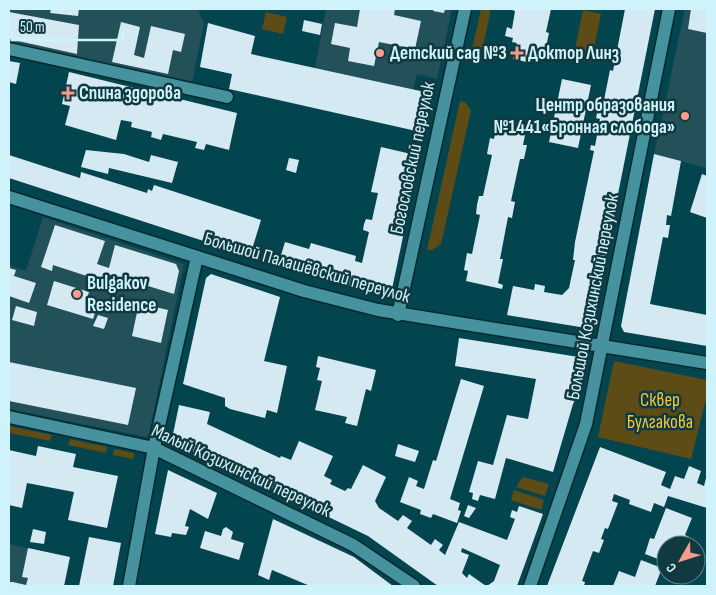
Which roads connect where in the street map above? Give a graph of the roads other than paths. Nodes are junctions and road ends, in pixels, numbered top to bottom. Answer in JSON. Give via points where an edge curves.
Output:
{"nodes":[{"id":1,"x":465,"y":9,"type":"edge"},
{"id":2,"x":669,"y":9,"type":"edge"},
{"id":3,"x":9,"y":49,"type":"edge"},
{"id":4,"x":227,"y":97,"type":"dead end"},
{"id":5,"x":9,"y":197,"type":"edge"},
{"id":6,"x":197,"y":257,"type":"junction"},
{"id":7,"x":398,"y":314,"type":"junction"},
{"id":8,"x":603,"y":346,"type":"junction"},
{"id":9,"x":707,"y":363,"type":"edge"},
{"id":10,"x":9,"y":417,"type":"edge"},
{"id":11,"x":154,"y":448,"type":"junction"},
{"id":12,"x":129,"y":586,"type":"edge"},
{"id":13,"x":414,"y":586,"type":"edge"},
{"id":14,"x":530,"y":586,"type":"edge"}],
"edges":[{"from":1,"to":7,"type":"street","name":"Богословский переулок"},
{"from":2,"to":8,"type":"street","name":"Большой Козихинский переулок"},
{"from":3,"to":4,"type":"street"},
{"from":5,"to":6,"type":"street","name":"Большой Палашёвский переулок"},
{"from":6,"to":7,"type":"street","name":"Большой Палашёвский переулок","via":[[304,291]]},
{"from":6,"to":11,"type":"street"},
{"from":7,"to":8,"type":"street","name":"Большой Палашёвский переулок"},
{"from":8,"to":9,"type":"street","name":"Большой Палашёвский переулок"},
{"from":8,"to":14,"type":"street","name":"Большой Козихинский переулок","via":[[586,424]]},
{"from":10,"to":11,"type":"street","name":"Малый Козихинский переулок"},
{"from":11,"to":12,"type":"street"},
{"from":11,"to":13,"type":"street","name":"Малый Козихинский переулок","via":[[353,545]]}]}
